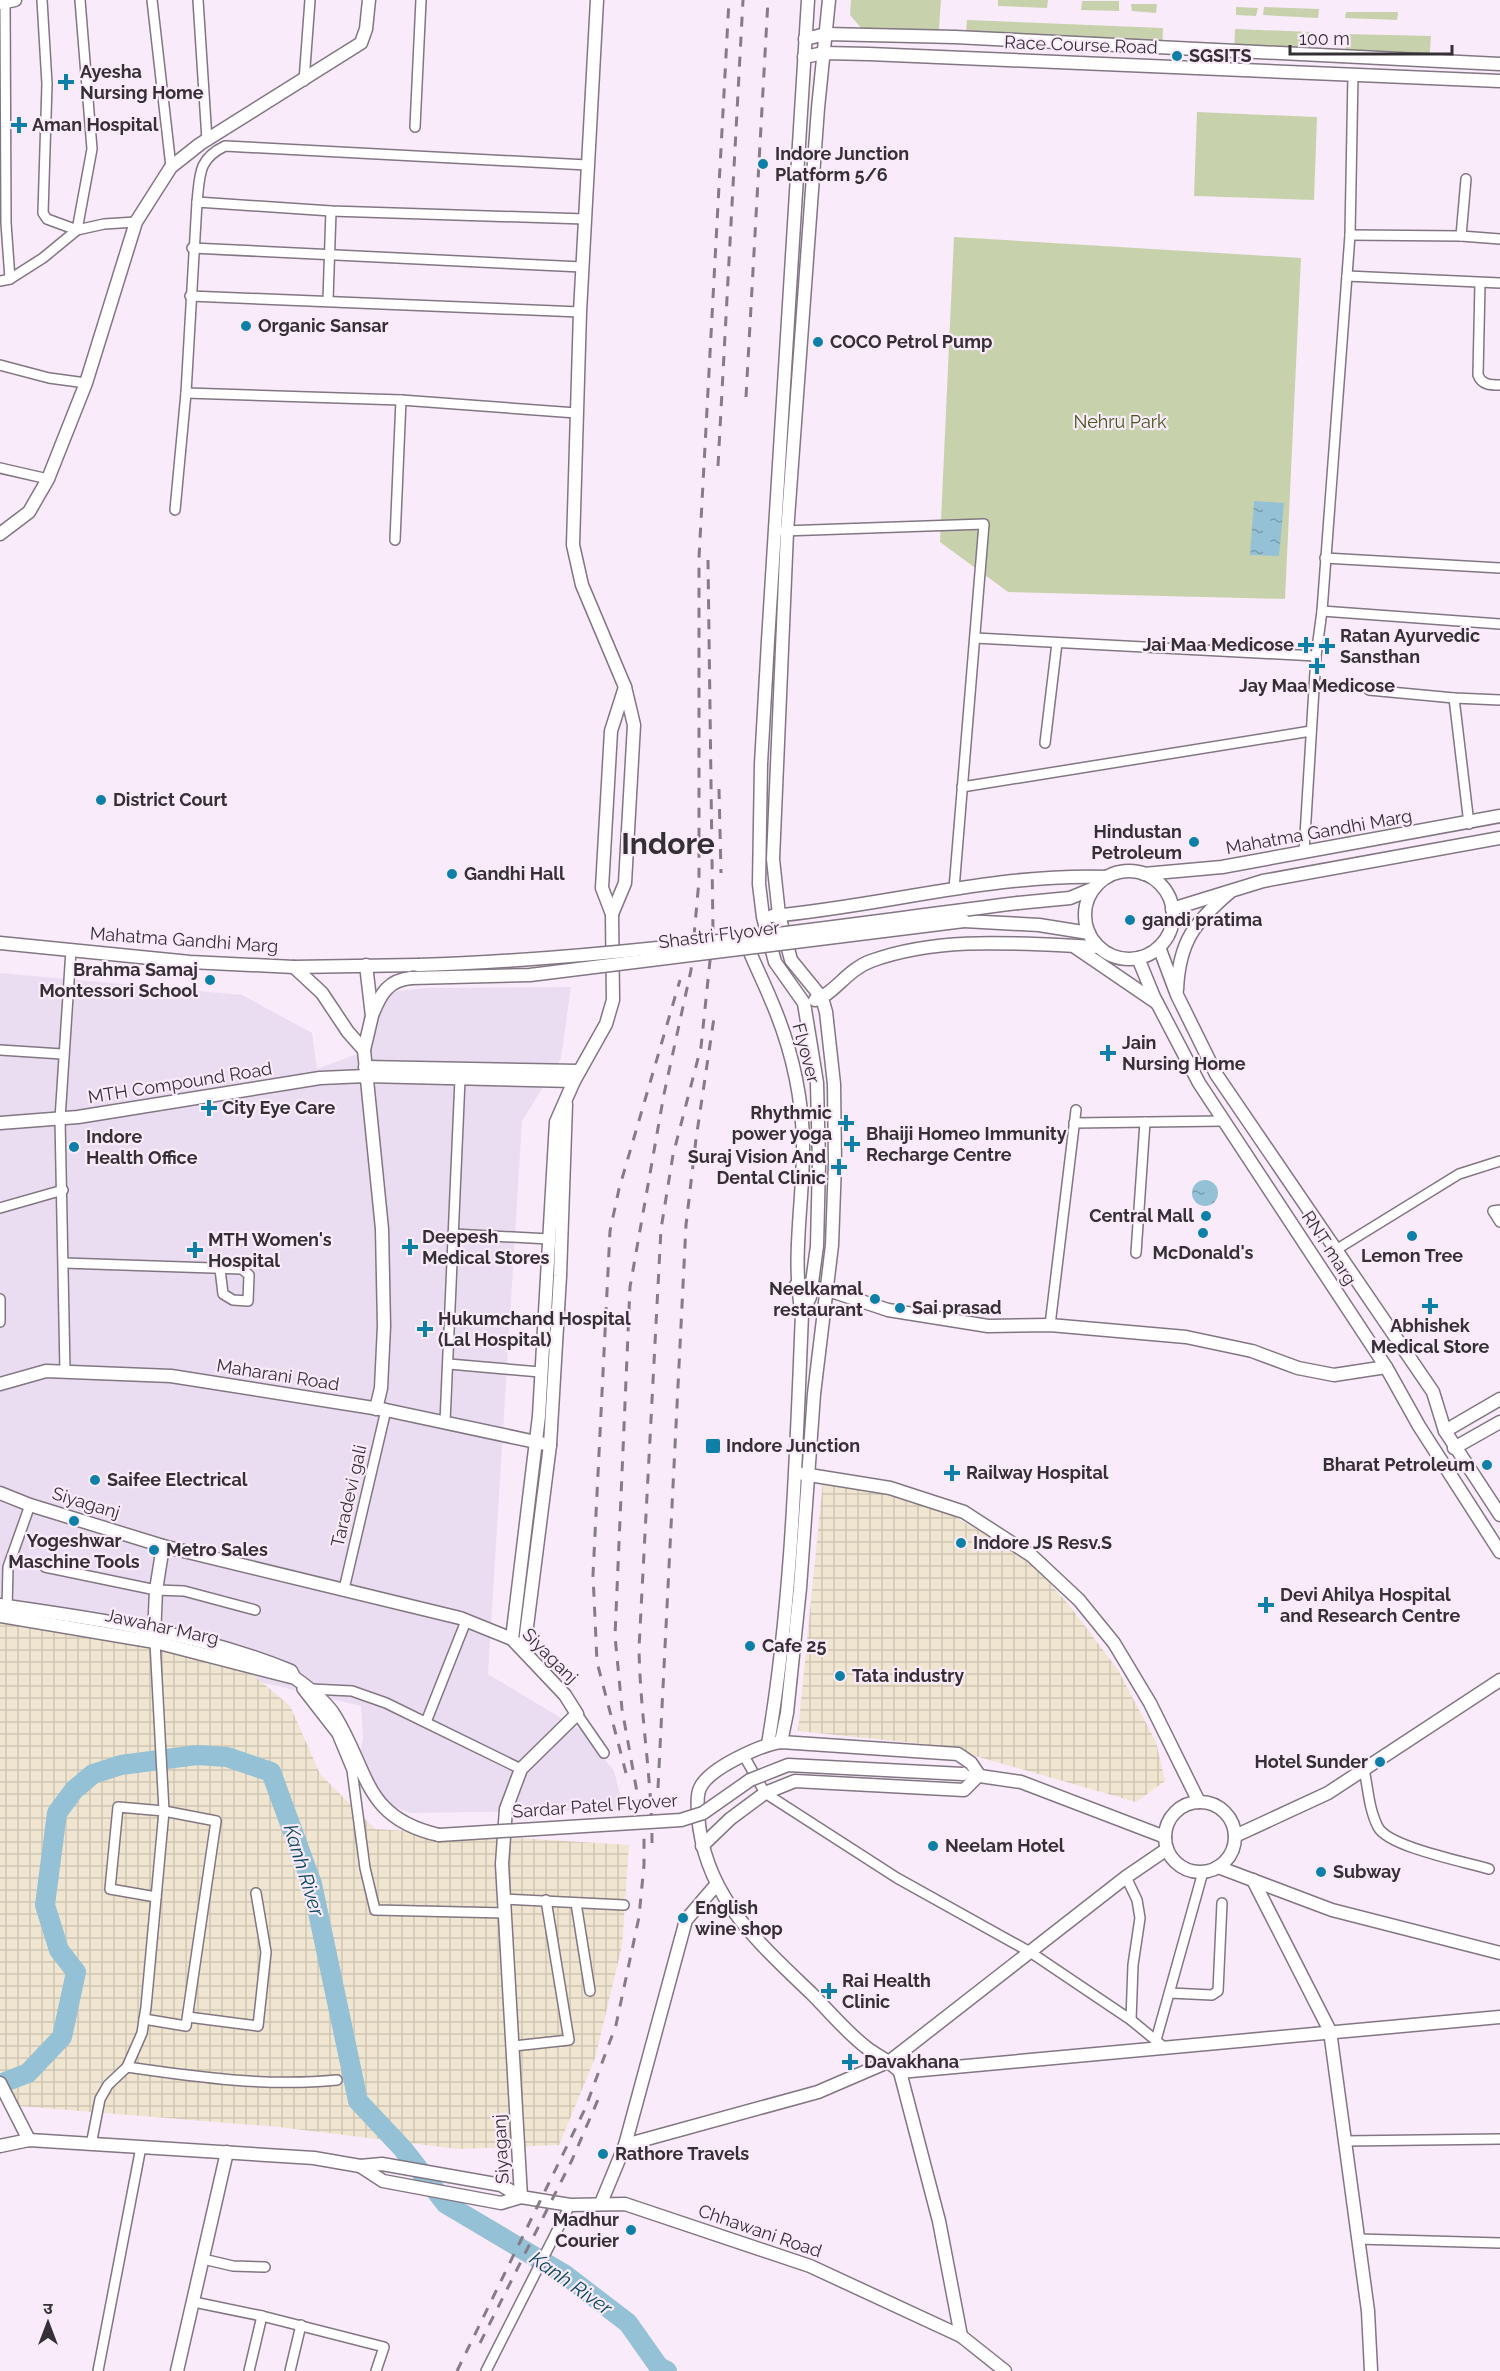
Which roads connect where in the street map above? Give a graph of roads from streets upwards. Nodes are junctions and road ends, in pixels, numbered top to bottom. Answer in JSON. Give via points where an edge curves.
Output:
{"nodes":[{"id":1,"x":42,"y":0,"type":"edge"},
{"id":2,"x":80,"y":0,"type":"edge"},
{"id":3,"x":152,"y":0,"type":"edge"},
{"id":4,"x":198,"y":0,"type":"edge"},
{"id":5,"x":310,"y":0,"type":"edge"},
{"id":6,"x":369,"y":0,"type":"edge"},
{"id":7,"x":421,"y":0,"type":"edge"},
{"id":8,"x":597,"y":0,"type":"edge"},
{"id":9,"x":808,"y":0,"type":"edge"},
{"id":10,"x":829,"y":0,"type":"edge"},
{"id":11,"x":7,"y":1,"type":"edge"},
{"id":12,"x":825,"y":34,"type":"junction"},
{"id":13,"x":805,"y":39,"type":"junction"},
{"id":14,"x":3,"y":45,"type":"edge"},
{"id":15,"x":824,"y":53,"type":"junction"},
{"id":16,"x":804,"y":57,"type":"junction"},
{"id":17,"x":1500,"y":64,"type":"edge"},
{"id":18,"x":1353,"y":74,"type":"junction"},
{"id":19,"x":304,"y":81,"type":"junction"},
{"id":20,"x":1500,"y":81,"type":"edge"},
{"id":21,"x":415,"y":127,"type":"dead end"},
{"id":22,"x":207,"y":140,"type":"junction"},
{"id":23,"x":3,"y":165,"type":"edge"},
{"id":24,"x":587,"y":165,"type":"junction"},
{"id":25,"x":171,"y":167,"type":"junction"},
{"id":26,"x":1466,"y":179,"type":"dead end"},
{"id":27,"x":197,"y":202,"type":"junction"},
{"id":28,"x":331,"y":211,"type":"junction"},
{"id":29,"x":585,"y":219,"type":"junction"},
{"id":30,"x":136,"y":222,"type":"junction"},
{"id":31,"x":77,"y":230,"type":"junction"},
{"id":32,"x":1350,"y":235,"type":"junction"},
{"id":33,"x":1461,"y":236,"type":"junction"},
{"id":34,"x":1500,"y":239,"type":"edge"},
{"id":35,"x":192,"y":248,"type":"junction"},
{"id":36,"x":330,"y":256,"type":"junction"},
{"id":37,"x":582,"y":267,"type":"junction"},
{"id":38,"x":1347,"y":276,"type":"junction"},
{"id":39,"x":10,"y":279,"type":"junction"},
{"id":40,"x":0,"y":281,"type":"edge"},
{"id":41,"x":1480,"y":283,"type":"junction"},
{"id":42,"x":1500,"y":283,"type":"edge"},
{"id":43,"x":190,"y":296,"type":"junction"},
{"id":44,"x":328,"y":300,"type":"junction"},
{"id":45,"x":580,"y":312,"type":"junction"},
{"id":46,"x":0,"y":365,"type":"edge"},
{"id":47,"x":86,"y":382,"type":"junction"},
{"id":48,"x":1500,"y":385,"type":"edge"},
{"id":49,"x":186,"y":393,"type":"junction"},
{"id":50,"x":401,"y":400,"type":"junction"},
{"id":51,"x":576,"y":413,"type":"junction"},
{"id":52,"x":0,"y":468,"type":"edge"},
{"id":53,"x":48,"y":479,"type":"junction"},
{"id":54,"x":175,"y":510,"type":"dead end"},
{"id":55,"x":781,"y":531,"type":"junction"},
{"id":56,"x":0,"y":534,"type":"edge"},
{"id":57,"x":395,"y":540,"type":"dead end"},
{"id":58,"x":1325,"y":558,"type":"junction"},
{"id":59,"x":1500,"y":568,"type":"edge"},
{"id":60,"x":1322,"y":611,"type":"junction"},
{"id":61,"x":1500,"y":624,"type":"edge"},
{"id":62,"x":975,"y":638,"type":"junction"},
{"id":63,"x":1057,"y":643,"type":"junction"},
{"id":64,"x":1316,"y":656,"type":"junction"},
{"id":65,"x":625,"y":687,"type":"junction"},
{"id":66,"x":1369,"y":690,"type":"dead end"},
{"id":67,"x":1454,"y":699,"type":"junction"},
{"id":68,"x":1500,"y":700,"type":"edge"},
{"id":69,"x":1311,"y":731,"type":"junction"},
{"id":70,"x":1045,"y":743,"type":"dead end"},
{"id":71,"x":962,"y":787,"type":"junction"},
{"id":72,"x":1500,"y":816,"type":"edge"},
{"id":73,"x":1469,"y":824,"type":"junction"},
{"id":74,"x":773,"y":832,"type":"junction"},
{"id":75,"x":760,"y":838,"type":"junction"},
{"id":76,"x":1500,"y":838,"type":"edge"},
{"id":77,"x":1304,"y":852,"type":"junction"},
{"id":78,"x":1144,"y":874,"type":"junction"},
{"id":79,"x":1107,"y":877,"type":"junction"},
{"id":80,"x":1094,"y":888,"type":"junction"},
{"id":81,"x":954,"y":889,"type":"junction"},
{"id":82,"x":1234,"y":889,"type":"junction"},
{"id":83,"x":1172,"y":909,"type":"junction"},
{"id":84,"x":612,"y":914,"type":"junction"},
{"id":85,"x":779,"y":915,"type":"junction"},
{"id":86,"x":763,"y":917,"type":"junction"},
{"id":87,"x":1089,"y":933,"type":"junction"},
{"id":88,"x":0,"y":943,"type":"edge"},
{"id":89,"x":1072,"y":946,"type":"junction"},
{"id":90,"x":1099,"y":947,"type":"junction"},
{"id":91,"x":1159,"y":947,"type":"junction"},
{"id":92,"x":71,"y":950,"type":"junction"},
{"id":93,"x":749,"y":950,"type":"junction"},
{"id":94,"x":1138,"y":958,"type":"junction"},
{"id":95,"x":366,"y":965,"type":"junction"},
{"id":96,"x":294,"y":967,"type":"junction"},
{"id":97,"x":1177,"y":994,"type":"junction"},
{"id":98,"x":822,"y":998,"type":"junction"},
{"id":99,"x":804,"y":1003,"type":"junction"},
{"id":100,"x":1158,"y":1004,"type":"junction"},
{"id":101,"x":372,"y":1016,"type":"junction"},
{"id":102,"x":0,"y":1050,"type":"edge"},
{"id":103,"x":363,"y":1050,"type":"junction"},
{"id":104,"x":62,"y":1054,"type":"junction"},
{"id":105,"x":365,"y":1071,"type":"junction"},
{"id":106,"x":577,"y":1076,"type":"junction"},
{"id":107,"x":460,"y":1079,"type":"junction"},
{"id":108,"x":566,"y":1100,"type":"junction"},
{"id":109,"x":1076,"y":1110,"type":"dead end"},
{"id":110,"x":60,"y":1119,"type":"junction"},
{"id":111,"x":1223,"y":1121,"type":"junction"},
{"id":112,"x":1145,"y":1122,"type":"junction"},
{"id":113,"x":0,"y":1123,"type":"edge"},
{"id":114,"x":1074,"y":1123,"type":"junction"},
{"id":115,"x":1500,"y":1161,"type":"edge"},
{"id":116,"x":63,"y":1190,"type":"junction"},
{"id":117,"x":0,"y":1208,"type":"edge"},
{"id":118,"x":1500,"y":1210,"type":"edge"},
{"id":119,"x":1500,"y":1222,"type":"edge"},
{"id":120,"x":453,"y":1234,"type":"junction"},
{"id":121,"x":549,"y":1239,"type":"junction"},
{"id":122,"x":1334,"y":1251,"type":"junction"},
{"id":123,"x":1136,"y":1253,"type":"dead end"},
{"id":124,"x":64,"y":1263,"type":"junction"},
{"id":125,"x":220,"y":1269,"type":"dead end"},
{"id":126,"x":797,"y":1280,"type":"junction"},
{"id":127,"x":812,"y":1286,"type":"junction"},
{"id":128,"x":828,"y":1290,"type":"junction"},
{"id":129,"x":0,"y":1299,"type":"edge"},
{"id":130,"x":802,"y":1314,"type":"junction"},
{"id":131,"x":0,"y":1322,"type":"edge"},
{"id":132,"x":1050,"y":1325,"type":"junction"},
{"id":133,"x":449,"y":1364,"type":"junction"},
{"id":134,"x":1386,"y":1367,"type":"junction"},
{"id":135,"x":65,"y":1371,"type":"junction"},
{"id":136,"x":540,"y":1372,"type":"junction"},
{"id":137,"x":0,"y":1384,"type":"edge"},
{"id":138,"x":1500,"y":1399,"type":"edge"},
{"id":139,"x":381,"y":1410,"type":"junction"},
{"id":140,"x":445,"y":1422,"type":"junction"},
{"id":141,"x":1500,"y":1422,"type":"edge"},
{"id":142,"x":1450,"y":1428,"type":"junction"},
{"id":143,"x":535,"y":1442,"type":"junction"},
{"id":144,"x":550,"y":1445,"type":"junction"},
{"id":145,"x":1459,"y":1445,"type":"junction"},
{"id":146,"x":794,"y":1473,"type":"junction"},
{"id":147,"x":810,"y":1475,"type":"junction"},
{"id":148,"x":0,"y":1493,"type":"edge"},
{"id":149,"x":30,"y":1505,"type":"junction"},
{"id":150,"x":1500,"y":1515,"type":"edge"},
{"id":151,"x":163,"y":1546,"type":"junction"},
{"id":152,"x":1500,"y":1552,"type":"edge"},
{"id":153,"x":4,"y":1567,"type":"edge"},
{"id":154,"x":45,"y":1567,"type":"dead end"},
{"id":155,"x":344,"y":1589,"type":"junction"},
{"id":156,"x":156,"y":1590,"type":"junction"},
{"id":157,"x":255,"y":1610,"type":"dead end"},
{"id":158,"x":4,"y":1611,"type":"edge"},
{"id":159,"x":466,"y":1621,"type":"junction"},
{"id":160,"x":153,"y":1629,"type":"junction"},
{"id":161,"x":512,"y":1639,"type":"junction"},
{"id":162,"x":154,"y":1642,"type":"junction"},
{"id":163,"x":524,"y":1650,"type":"junction"},
{"id":164,"x":291,"y":1678,"type":"junction"},
{"id":165,"x":1500,"y":1680,"type":"edge"},
{"id":166,"x":311,"y":1689,"type":"junction"},
{"id":167,"x":577,"y":1714,"type":"junction"},
{"id":168,"x":426,"y":1722,"type":"junction"},
{"id":169,"x":781,"y":1742,"type":"junction"},
{"id":170,"x":768,"y":1744,"type":"junction"},
{"id":171,"x":604,"y":1753,"type":"dead end"},
{"id":172,"x":744,"y":1756,"type":"junction"},
{"id":173,"x":521,"y":1769,"type":"junction"},
{"id":174,"x":1364,"y":1769,"type":"junction"},
{"id":175,"x":979,"y":1775,"type":"junction"},
{"id":176,"x":765,"y":1793,"type":"junction"},
{"id":177,"x":1199,"y":1802,"type":"junction"},
{"id":178,"x":164,"y":1811,"type":"junction"},
{"id":179,"x":1235,"y":1836,"type":"junction"},
{"id":180,"x":1166,"y":1843,"type":"junction"},
{"id":181,"x":702,"y":1846,"type":"junction"},
{"id":182,"x":1218,"y":1867,"type":"junction"},
{"id":183,"x":1489,"y":1869,"type":"dead end"},
{"id":184,"x":1203,"y":1872,"type":"junction"},
{"id":185,"x":1126,"y":1876,"type":"junction"},
{"id":186,"x":1253,"y":1880,"type":"junction"},
{"id":187,"x":716,"y":1885,"type":"junction"},
{"id":188,"x":256,"y":1893,"type":"dead end"},
{"id":189,"x":156,"y":1897,"type":"junction"},
{"id":190,"x":503,"y":1899,"type":"junction"},
{"id":191,"x":546,"y":1900,"type":"junction"},
{"id":192,"x":576,"y":1903,"type":"junction"},
{"id":193,"x":1222,"y":1904,"type":"dead end"},
{"id":194,"x":624,"y":1905,"type":"dead end"},
{"id":195,"x":505,"y":1913,"type":"junction"},
{"id":196,"x":1030,"y":1952,"type":"junction"},
{"id":197,"x":1500,"y":1953,"type":"edge"},
{"id":198,"x":590,"y":1991,"type":"dead end"},
{"id":199,"x":1170,"y":1993,"type":"junction"},
{"id":200,"x":188,"y":2017,"type":"junction"},
{"id":201,"x":1500,"y":2017,"type":"edge"},
{"id":202,"x":144,"y":2019,"type":"junction"},
{"id":203,"x":1131,"y":2020,"type":"junction"},
{"id":204,"x":1330,"y":2031,"type":"junction"},
{"id":205,"x":1160,"y":2044,"type":"junction"},
{"id":206,"x":514,"y":2046,"type":"junction"},
{"id":207,"x":890,"y":2061,"type":"junction"},
{"id":208,"x":127,"y":2067,"type":"junction"},
{"id":209,"x":900,"y":2072,"type":"junction"},
{"id":210,"x":337,"y":2080,"type":"dead end"},
{"id":211,"x":0,"y":2083,"type":"edge"},
{"id":212,"x":1500,"y":2139,"type":"edge"},
{"id":213,"x":29,"y":2140,"type":"junction"},
{"id":214,"x":1345,"y":2141,"type":"junction"},
{"id":215,"x":91,"y":2145,"type":"junction"},
{"id":216,"x":625,"y":2145,"type":"junction"},
{"id":217,"x":0,"y":2146,"type":"edge"},
{"id":218,"x":141,"y":2148,"type":"junction"},
{"id":219,"x":227,"y":2152,"type":"junction"},
{"id":220,"x":360,"y":2166,"type":"junction"},
{"id":221,"x":521,"y":2197,"type":"junction"},
{"id":222,"x":601,"y":2203,"type":"junction"},
{"id":223,"x":570,"y":2205,"type":"junction"},
{"id":224,"x":1358,"y":2239,"type":"junction"},
{"id":225,"x":1500,"y":2243,"type":"edge"},
{"id":226,"x":203,"y":2259,"type":"junction"},
{"id":227,"x":265,"y":2267,"type":"dead end"},
{"id":228,"x":194,"y":2302,"type":"junction"},
{"id":229,"x":262,"y":2316,"type":"junction"},
{"id":230,"x":301,"y":2325,"type":"junction"},
{"id":231,"x":962,"y":2336,"type":"junction"},
{"id":232,"x":98,"y":2371,"type":"edge"},
{"id":233,"x":177,"y":2371,"type":"edge"},
{"id":234,"x":249,"y":2371,"type":"edge"},
{"id":235,"x":290,"y":2371,"type":"edge"},
{"id":236,"x":376,"y":2371,"type":"edge"},
{"id":237,"x":486,"y":2371,"type":"edge"},
{"id":238,"x":1005,"y":2371,"type":"edge"},
{"id":239,"x":1371,"y":2371,"type":"edge"}],
"edges":[{"from":1,"to":31,"type":"street","via":[[47,84],[43,213],[46,219]]},
{"from":2,"to":31,"type":"street","via":[[92,149]]},
{"from":3,"to":25,"type":"street"},
{"from":4,"to":22,"type":"street"},
{"from":5,"to":19,"type":"street"},
{"from":6,"to":19,"type":"street","via":[[361,43]]},
{"from":7,"to":21,"type":"street"},
{"from":8,"to":24,"type":"street"},
{"from":9,"to":13,"type":"street"},
{"from":10,"to":12,"type":"street"},
{"from":11,"to":14,"type":"street"},
{"from":12,"to":13,"type":"street","name":"Race Course Road"},
{"from":12,"to":15,"type":"street"},
{"from":12,"to":17,"type":"street","name":"Race Course Road"},
{"from":13,"to":16,"type":"street"},
{"from":14,"to":23,"type":"street"},
{"from":15,"to":16,"type":"street","name":"Race Course Road"},
{"from":15,"to":18,"type":"street","name":"Race Course Road"},
{"from":15,"to":55,"type":"street"},
{"from":16,"to":55,"type":"street"},
{"from":18,"to":20,"type":"street","name":"Race Course Road"},
{"from":18,"to":32,"type":"street"},
{"from":19,"to":22,"type":"street"},
{"from":22,"to":25,"type":"street"},
{"from":23,"to":39,"type":"street"},
{"from":24,"to":27,"type":"street","via":[[225,146],[209,154],[200,171]]},
{"from":24,"to":29,"type":"street"},
{"from":25,"to":30,"type":"street"},
{"from":26,"to":33,"type":"street"},
{"from":27,"to":28,"type":"street"},
{"from":27,"to":35,"type":"street"},
{"from":28,"to":29,"type":"street"},
{"from":28,"to":36,"type":"street"},
{"from":29,"to":37,"type":"street"},
{"from":30,"to":31,"type":"street"},
{"from":30,"to":47,"type":"street"},
{"from":31,"to":39,"type":"street"},
{"from":32,"to":33,"type":"street"},
{"from":32,"to":38,"type":"street"},
{"from":33,"to":34,"type":"street"},
{"from":35,"to":36,"type":"street"},
{"from":35,"to":43,"type":"street"},
{"from":36,"to":37,"type":"street"},
{"from":36,"to":44,"type":"street"},
{"from":37,"to":45,"type":"street"},
{"from":38,"to":41,"type":"street"},
{"from":38,"to":58,"type":"street"},
{"from":39,"to":40,"type":"street"},
{"from":41,"to":42,"type":"street"},
{"from":41,"to":48,"type":"street","via":[[1478,375],[1487,384]]},
{"from":43,"to":44,"type":"street"},
{"from":43,"to":49,"type":"street"},
{"from":44,"to":45,"type":"street"},
{"from":45,"to":51,"type":"street"},
{"from":46,"to":47,"type":"street","via":[[49,378]]},
{"from":47,"to":53,"type":"street"},
{"from":49,"to":50,"type":"street"},
{"from":49,"to":54,"type":"street"},
{"from":50,"to":51,"type":"street"},
{"from":50,"to":57,"type":"street"},
{"from":51,"to":65,"type":"street","via":[[573,545],[582,585]]},
{"from":52,"to":53,"type":"street"},
{"from":53,"to":56,"type":"street","via":[[29,512]]},
{"from":55,"to":62,"type":"street","via":[[984,524]]},
{"from":55,"to":74,"type":"street"},
{"from":55,"to":75,"type":"street","via":[[761,764]]},
{"from":58,"to":59,"type":"street"},
{"from":58,"to":60,"type":"street"},
{"from":60,"to":61,"type":"street"},
{"from":60,"to":64,"type":"street"},
{"from":62,"to":63,"type":"street"},
{"from":62,"to":71,"type":"street"},
{"from":63,"to":64,"type":"street"},
{"from":63,"to":70,"type":"street"},
{"from":64,"to":69,"type":"street"},
{"from":65,"to":84,"type":"street","via":[[634,725],[633,748],[625,883]]},
{"from":65,"to":84,"type":"street","via":[[611,732],[602,888]]},
{"from":66,"to":67,"type":"street"},
{"from":67,"to":68,"type":"street"},
{"from":67,"to":73,"type":"street"},
{"from":69,"to":71,"type":"street"},
{"from":69,"to":77,"type":"street"},
{"from":71,"to":81,"type":"street"},
{"from":72,"to":73,"type":"street","name":"Mahatma Gandhi Marg"},
{"from":73,"to":77,"type":"street","name":"Mahatma Gandhi Marg"},
{"from":74,"to":75,"type":"street"},
{"from":74,"to":85,"type":"street"},
{"from":75,"to":86,"type":"street"},
{"from":76,"to":82,"type":"street","name":"Mahatma Gandhi Marg","via":[[1301,873]]},
{"from":77,"to":78,"type":"street","name":"Mahatma Gandhi Marg","via":[[1222,867]]},
{"from":78,"to":79,"type":"street","via":[[1123,872]]},
{"from":78,"to":83,"type":"street","via":[[1159,883],[1170,898]]},
{"from":79,"to":80,"type":"street"},
{"from":79,"to":81,"type":"street"},
{"from":80,"to":87,"type":"street","via":[[1085,918]]},
{"from":80,"to":95,"type":"street","name":"Shastri Flyover","bridge":true,"via":[[1070,898],[639,950],[519,962]]},
{"from":81,"to":85,"type":"street"},
{"from":82,"to":83,"type":"street","name":"Mahatma Gandhi Marg"},
{"from":82,"to":97,"type":"street","via":[[1207,912],[1188,936],[1180,961]]},
{"from":83,"to":91,"type":"street","via":[[1169,934]]},
{"from":84,"to":106,"type":"street","via":[[611,1010]]},
{"from":85,"to":86,"type":"street"},
{"from":85,"to":98,"type":"street","via":[[791,960]]},
{"from":86,"to":99,"type":"street","via":[[775,962]]},
{"from":87,"to":90,"type":"street"},
{"from":87,"to":93,"type":"street","name":"Shastri Flyover","bridge":true,"via":[[964,921]]},
{"from":88,"to":92,"type":"street","name":"Mahatma Gandhi Marg"},
{"from":89,"to":90,"type":"street"},
{"from":89,"to":98,"type":"street","via":[[962,944],[921,950],[864,964],[844,976]]},
{"from":89,"to":100,"type":"street"},
{"from":90,"to":94,"type":"street","via":[[1112,956]]},
{"from":91,"to":94,"type":"street"},
{"from":91,"to":97,"type":"street","name":"RNT marg"},
{"from":92,"to":96,"type":"street","name":"Mahatma Gandhi Marg"},
{"from":92,"to":104,"type":"street"},
{"from":93,"to":101,"type":"street","name":"Shastri Flyover","bridge":true,"via":[[530,975],[411,978],[390,984]]},
{"from":93,"to":126,"type":"street","name":"Flyover","via":[[787,1042],[798,1089],[803,1140]]},
{"from":94,"to":100,"type":"street","name":"RNT marg"},
{"from":95,"to":96,"type":"street","name":"Mahatma Gandhi Marg"},
{"from":95,"to":101,"type":"street"},
{"from":96,"to":103,"type":"street","via":[[322,993]]},
{"from":97,"to":122,"type":"street","name":"RNT marg","via":[[1216,1074]]},
{"from":98,"to":99,"type":"street"},
{"from":98,"to":128,"type":"street","via":[[834,1084],[836,1163]]},
{"from":99,"to":127,"type":"street","via":[[817,1083],[819,1151]]},
{"from":100,"to":111,"type":"street","name":"RNT marg","via":[[1198,1083]]},
{"from":101,"to":103,"type":"street"},
{"from":102,"to":104,"type":"street"},
{"from":103,"to":105,"type":"street"},
{"from":104,"to":110,"type":"street"},
{"from":105,"to":106,"type":"street"},
{"from":105,"to":107,"type":"street"},
{"from":105,"to":110,"type":"street","name":"MTH Compound Road"},
{"from":105,"to":139,"type":"street","via":[[382,1229]]},
{"from":106,"to":107,"type":"street"},
{"from":106,"to":108,"type":"street"},
{"from":107,"to":120,"type":"street"},
{"from":108,"to":121,"type":"street","via":[[556,1122]]},
{"from":108,"to":144,"type":"street"},
{"from":109,"to":114,"type":"street"},
{"from":110,"to":113,"type":"street","name":"MTH Compound Road"},
{"from":110,"to":116,"type":"street"},
{"from":111,"to":112,"type":"street"},
{"from":111,"to":134,"type":"street","name":"RNT marg"},
{"from":112,"to":114,"type":"street"},
{"from":112,"to":123,"type":"street"},
{"from":114,"to":132,"type":"street"},
{"from":115,"to":122,"type":"street","via":[[1459,1174]]},
{"from":116,"to":117,"type":"street"},
{"from":116,"to":124,"type":"street"},
{"from":118,"to":119,"type":"street","via":[[1493,1211]]},
{"from":120,"to":121,"type":"street"},
{"from":120,"to":133,"type":"street"},
{"from":121,"to":136,"type":"street"},
{"from":122,"to":142,"type":"street","name":"RNT marg","via":[[1433,1392]]},
{"from":124,"to":125,"type":"street"},
{"from":124,"to":135,"type":"street"},
{"from":126,"to":127,"type":"street"},
{"from":126,"to":130,"type":"street","name":"Flyover"},
{"from":127,"to":128,"type":"street"},
{"from":127,"to":130,"type":"street"},
{"from":128,"to":132,"type":"street","via":[[888,1310],[988,1326]]},
{"from":128,"to":147,"type":"street","via":[[814,1395]]},
{"from":129,"to":131,"type":"street"},
{"from":130,"to":146,"type":"street"},
{"from":132,"to":134,"type":"street","via":[[1186,1336],[1334,1375]]},
{"from":133,"to":136,"type":"street"},
{"from":133,"to":140,"type":"street"},
{"from":134,"to":152,"type":"street","name":"RNT marg"},
{"from":135,"to":137,"type":"street","name":"Maharani Road","via":[[46,1371]]},
{"from":135,"to":139,"type":"street","name":"Maharani Road","via":[[171,1376]]},
{"from":136,"to":143,"type":"street"},
{"from":138,"to":142,"type":"street"},
{"from":139,"to":140,"type":"street","name":"Maharani Road"},
{"from":139,"to":155,"type":"street","name":"Taradevi gali"},
{"from":140,"to":143,"type":"street","name":"Maharani Road"},
{"from":141,"to":145,"type":"street"},
{"from":142,"to":145,"type":"street","name":"RNT marg"},
{"from":143,"to":144,"type":"street","name":"Maharani Road"},
{"from":143,"to":161,"type":"street"},
{"from":144,"to":163,"type":"street"},
{"from":145,"to":150,"type":"street","name":"RNT marg"},
{"from":146,"to":147,"type":"street"},
{"from":146,"to":170,"type":"street","via":[[775,1713]]},
{"from":147,"to":169,"type":"street"},
{"from":147,"to":177,"type":"street","via":[[890,1488],[964,1512],[1032,1556],[1078,1600],[1114,1643],[1150,1703]]},
{"from":148,"to":149,"type":"street","name":"Siyaganj"},
{"from":149,"to":151,"type":"street","name":"Siyaganj"},
{"from":149,"to":153,"type":"street"},
{"from":151,"to":155,"type":"street","name":"Siyaganj"},
{"from":151,"to":156,"type":"street"},
{"from":153,"to":158,"type":"street"},
{"from":154,"to":156,"type":"street"},
{"from":155,"to":159,"type":"street","name":"Siyaganj"},
{"from":156,"to":157,"type":"street","via":[[184,1591]]},
{"from":156,"to":160,"type":"street"},
{"from":158,"to":160,"type":"street"},
{"from":158,"to":162,"type":"street","name":"Jawahar Marg"},
{"from":159,"to":161,"type":"street","name":"Siyaganj"},
{"from":159,"to":168,"type":"street"},
{"from":160,"to":162,"type":"street"},
{"from":160,"to":164,"type":"street","via":[[277,1665],[291,1671]]},
{"from":161,"to":163,"type":"street","name":"Siyaganj"},
{"from":162,"to":164,"type":"street","name":"Jawahar Marg"},
{"from":162,"to":178,"type":"street"},
{"from":163,"to":167,"type":"street","name":"Siyaganj"},
{"from":164,"to":166,"type":"street","name":"Jawahar Marg"},
{"from":164,"to":195,"type":"street","via":[[337,1734],[352,1770],[365,1868],[375,1910]]},
{"from":165,"to":174,"type":"street"},
{"from":166,"to":168,"type":"street","via":[[352,1691]]},
{"from":166,"to":175,"type":"street","name":"Sardar Patel Flyover","bridge":true,"via":[[334,1715],[363,1778],[386,1811],[418,1830],[439,1835],[681,1820],[703,1812],[750,1780],[788,1765]]},
{"from":167,"to":171,"type":"street"},
{"from":167,"to":173,"type":"street","name":"Siyaganj"},
{"from":168,"to":173,"type":"street"},
{"from":169,"to":170,"type":"street"},
{"from":169,"to":175,"type":"street","via":[[958,1754]]},
{"from":170,"to":172,"type":"street"},
{"from":172,"to":176,"type":"street"},
{"from":172,"to":181,"type":"street","via":[[700,1786],[697,1798]]},
{"from":173,"to":190,"type":"street","name":"Siyaganj","via":[[506,1809]]},
{"from":174,"to":179,"type":"street","via":[[1328,1793]]},
{"from":174,"to":183,"type":"street","via":[[1373,1815],[1379,1830],[1392,1841]]},
{"from":175,"to":176,"type":"street","via":[[964,1790],[795,1782]]},
{"from":175,"to":180,"type":"street","name":"Sardar Patel Flyover","via":[[1021,1782]]},
{"from":176,"to":181,"type":"street"},
{"from":176,"to":196,"type":"street","via":[[897,1878]]},
{"from":177,"to":179,"type":"street","via":[[1220,1808],[1233,1825]]},
{"from":177,"to":180,"type":"street","via":[[1169,1820]]},
{"from":178,"to":189,"type":"street"},
{"from":178,"to":189,"type":"street","via":[[118,1807],[109,1886],[113,1891]]},
{"from":178,"to":200,"type":"street","via":[[216,1821]]},
{"from":179,"to":182,"type":"street","via":[[1231,1854]]},
{"from":180,"to":184,"type":"street","via":[[1181,1867]]},
{"from":180,"to":185,"type":"street"},
{"from":181,"to":187,"type":"street"},
{"from":182,"to":184,"type":"street"},
{"from":182,"to":186,"type":"street"},
{"from":184,"to":199,"type":"street"},
{"from":185,"to":196,"type":"street"},
{"from":185,"to":203,"type":"street","via":[[1140,1918]]},
{"from":186,"to":197,"type":"street","via":[[1332,1910]]},
{"from":186,"to":204,"type":"street"},
{"from":187,"to":207,"type":"street","via":[[768,1952],[867,2049]]},
{"from":187,"to":216,"type":"street","via":[[686,1920]]},
{"from":188,"to":200,"type":"street","via":[[266,1952],[258,2026]]},
{"from":189,"to":202,"type":"street"},
{"from":190,"to":191,"type":"street"},
{"from":190,"to":195,"type":"street","name":"Siyaganj"},
{"from":191,"to":192,"type":"street"},
{"from":191,"to":206,"type":"street","via":[[569,2040]]},
{"from":192,"to":194,"type":"street"},
{"from":192,"to":198,"type":"street"},
{"from":193,"to":199,"type":"street","via":[[1218,1991],[1212,1995]]},
{"from":195,"to":206,"type":"street","name":"Siyaganj"},
{"from":196,"to":203,"type":"street"},
{"from":196,"to":207,"type":"street"},
{"from":199,"to":205,"type":"street"},
{"from":200,"to":202,"type":"street","via":[[186,2026]]},
{"from":201,"to":204,"type":"street"},
{"from":202,"to":208,"type":"street"},
{"from":203,"to":205,"type":"street"},
{"from":204,"to":205,"type":"street"},
{"from":204,"to":214,"type":"street"},
{"from":205,"to":209,"type":"street"},
{"from":206,"to":221,"type":"street","name":"Siyaganj"},
{"from":207,"to":209,"type":"street"},
{"from":207,"to":216,"type":"street","via":[[818,2092]]},
{"from":208,"to":210,"type":"street","via":[[226,2081],[297,2084]]},
{"from":208,"to":215,"type":"street","via":[[100,2099]]},
{"from":209,"to":231,"type":"street","via":[[939,2221]]},
{"from":211,"to":213,"type":"street"},
{"from":212,"to":214,"type":"street"},
{"from":213,"to":215,"type":"street"},
{"from":213,"to":217,"type":"street"},
{"from":214,"to":224,"type":"street"},
{"from":215,"to":218,"type":"street"},
{"from":216,"to":222,"type":"street"},
{"from":218,"to":219,"type":"street"},
{"from":218,"to":232,"type":"street"},
{"from":219,"to":220,"type":"street","via":[[314,2158]]},
{"from":219,"to":226,"type":"street"},
{"from":220,"to":221,"type":"street","name":"Chhawani Road","via":[[382,2164],[501,2185]]},
{"from":220,"to":221,"type":"street","via":[[383,2181],[501,2203]]},
{"from":221,"to":223,"type":"street","name":"Chhawani Road"},
{"from":222,"to":223,"type":"street","name":"Chhawani Road"},
{"from":222,"to":231,"type":"street","name":"Chhawani Road","via":[[625,2204],[810,2266]]},
{"from":223,"to":237,"type":"street"},
{"from":224,"to":225,"type":"street"},
{"from":224,"to":239,"type":"street"},
{"from":226,"to":227,"type":"street","via":[[233,2266]]},
{"from":226,"to":228,"type":"street"},
{"from":228,"to":229,"type":"street"},
{"from":228,"to":233,"type":"street"},
{"from":229,"to":230,"type":"street"},
{"from":229,"to":234,"type":"street"},
{"from":230,"to":235,"type":"street"},
{"from":230,"to":236,"type":"street","via":[[384,2347]]},
{"from":231,"to":238,"type":"street","name":"Chhawani Road"}]}
